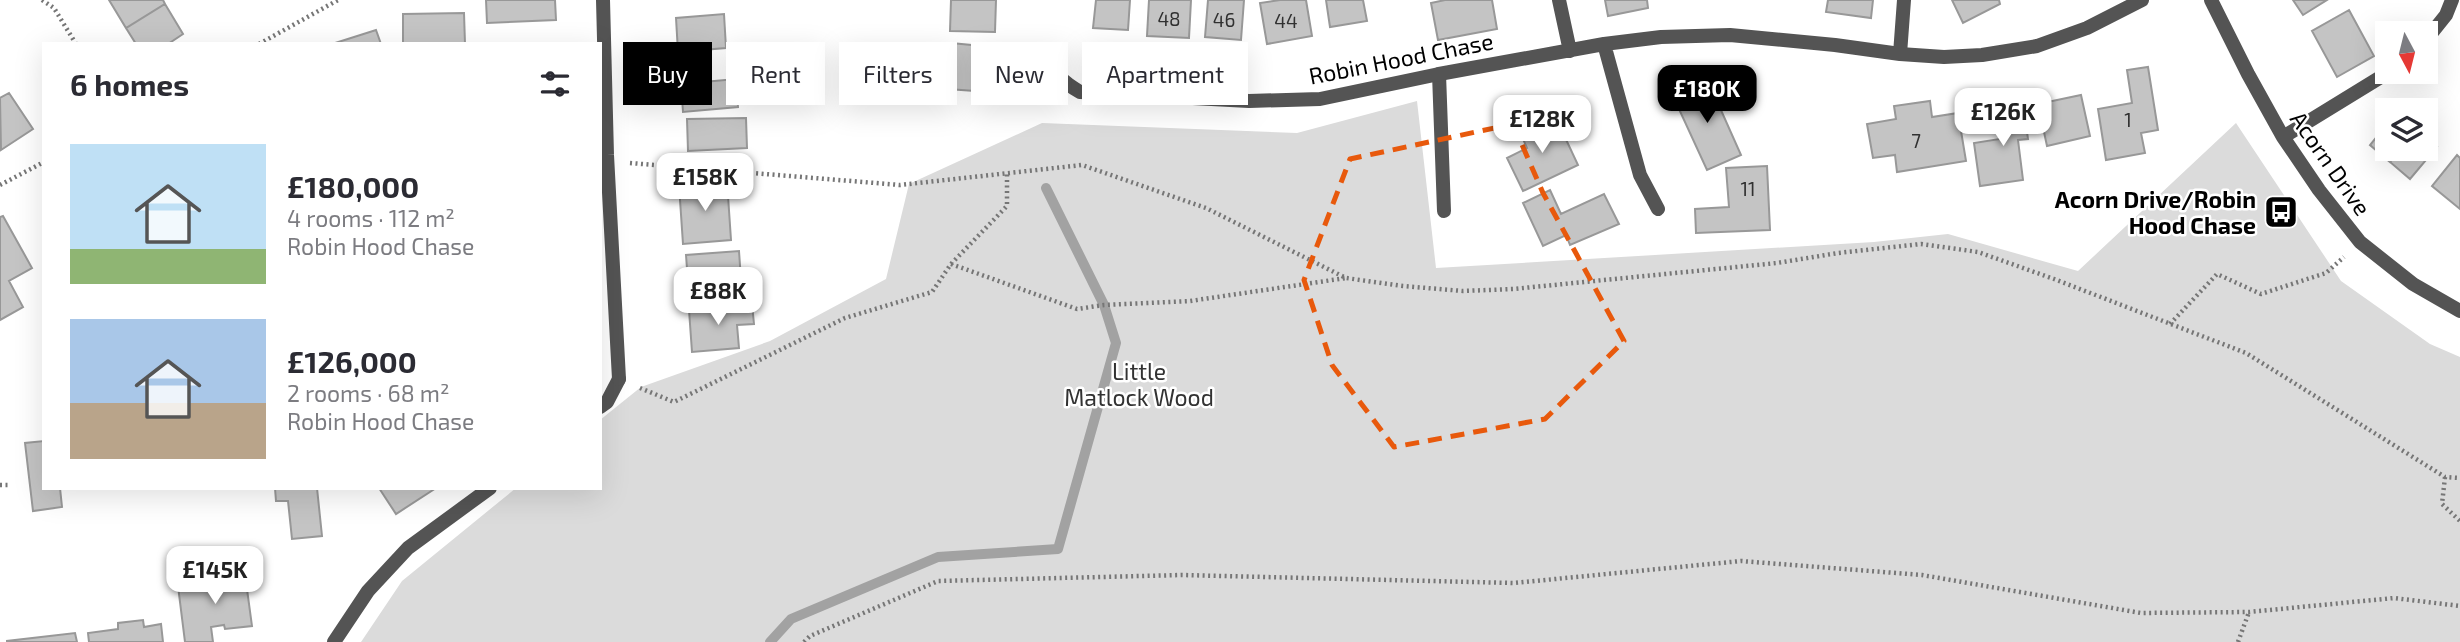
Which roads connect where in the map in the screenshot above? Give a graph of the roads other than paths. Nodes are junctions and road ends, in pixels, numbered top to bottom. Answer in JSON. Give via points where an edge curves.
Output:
{"nodes":[{"id":1,"x":603,"y":0,"type":"edge"},
{"id":2,"x":1559,"y":0,"type":"edge"},
{"id":3,"x":1904,"y":0,"type":"edge"},
{"id":4,"x":2142,"y":0,"type":"edge"},
{"id":5,"x":2211,"y":0,"type":"edge"},
{"id":6,"x":2452,"y":0,"type":"edge"},
{"id":7,"x":2438,"y":25,"type":"edge"},
{"id":8,"x":1604,"y":44,"type":"junction"},
{"id":9,"x":1570,"y":51,"type":"junction"},
{"id":10,"x":1900,"y":54,"type":"junction"},
{"id":11,"x":1439,"y":74,"type":"junction"},
{"id":12,"x":2375,"y":81,"type":"edge"},
{"id":13,"x":1068,"y":85,"type":"edge"},
{"id":14,"x":2283,"y":137,"type":"junction"},
{"id":15,"x":1658,"y":209,"type":"dead end"},
{"id":16,"x":1444,"y":211,"type":"dead end"},
{"id":17,"x":2460,"y":312,"type":"edge"},
{"id":18,"x":602,"y":406,"type":"edge"},
{"id":19,"x":487,"y":490,"type":"edge"},
{"id":20,"x":334,"y":642,"type":"edge"}],
"edges":[{"from":1,"to":18,"type":"street","via":[[619,379]]},
{"from":2,"to":9,"type":"street"},
{"from":3,"to":10,"type":"street"},
{"from":4,"to":10,"type":"street","name":"Robin Hood Chase","via":[[2087,28],[2037,46],[1982,55]]},
{"from":5,"to":14,"type":"street","name":"Acorn Drive"},
{"from":6,"to":7,"type":"street"},
{"from":8,"to":9,"type":"street","name":"Robin Hood Chase"},
{"from":8,"to":10,"type":"street","name":"Robin Hood Chase","via":[[1730,35]]},
{"from":8,"to":15,"type":"street","via":[[1640,175]]},
{"from":9,"to":11,"type":"street","name":"Robin Hood Chase"},
{"from":11,"to":13,"type":"street","name":"Robin Hood Chase","via":[[1320,99],[1080,92]]},
{"from":11,"to":16,"type":"street"},
{"from":12,"to":14,"type":"street"},
{"from":14,"to":17,"type":"street","name":"Acorn Drive","via":[[2360,242],[2413,284]]},
{"from":19,"to":20,"type":"street","via":[[408,548],[368,592]]}]}
